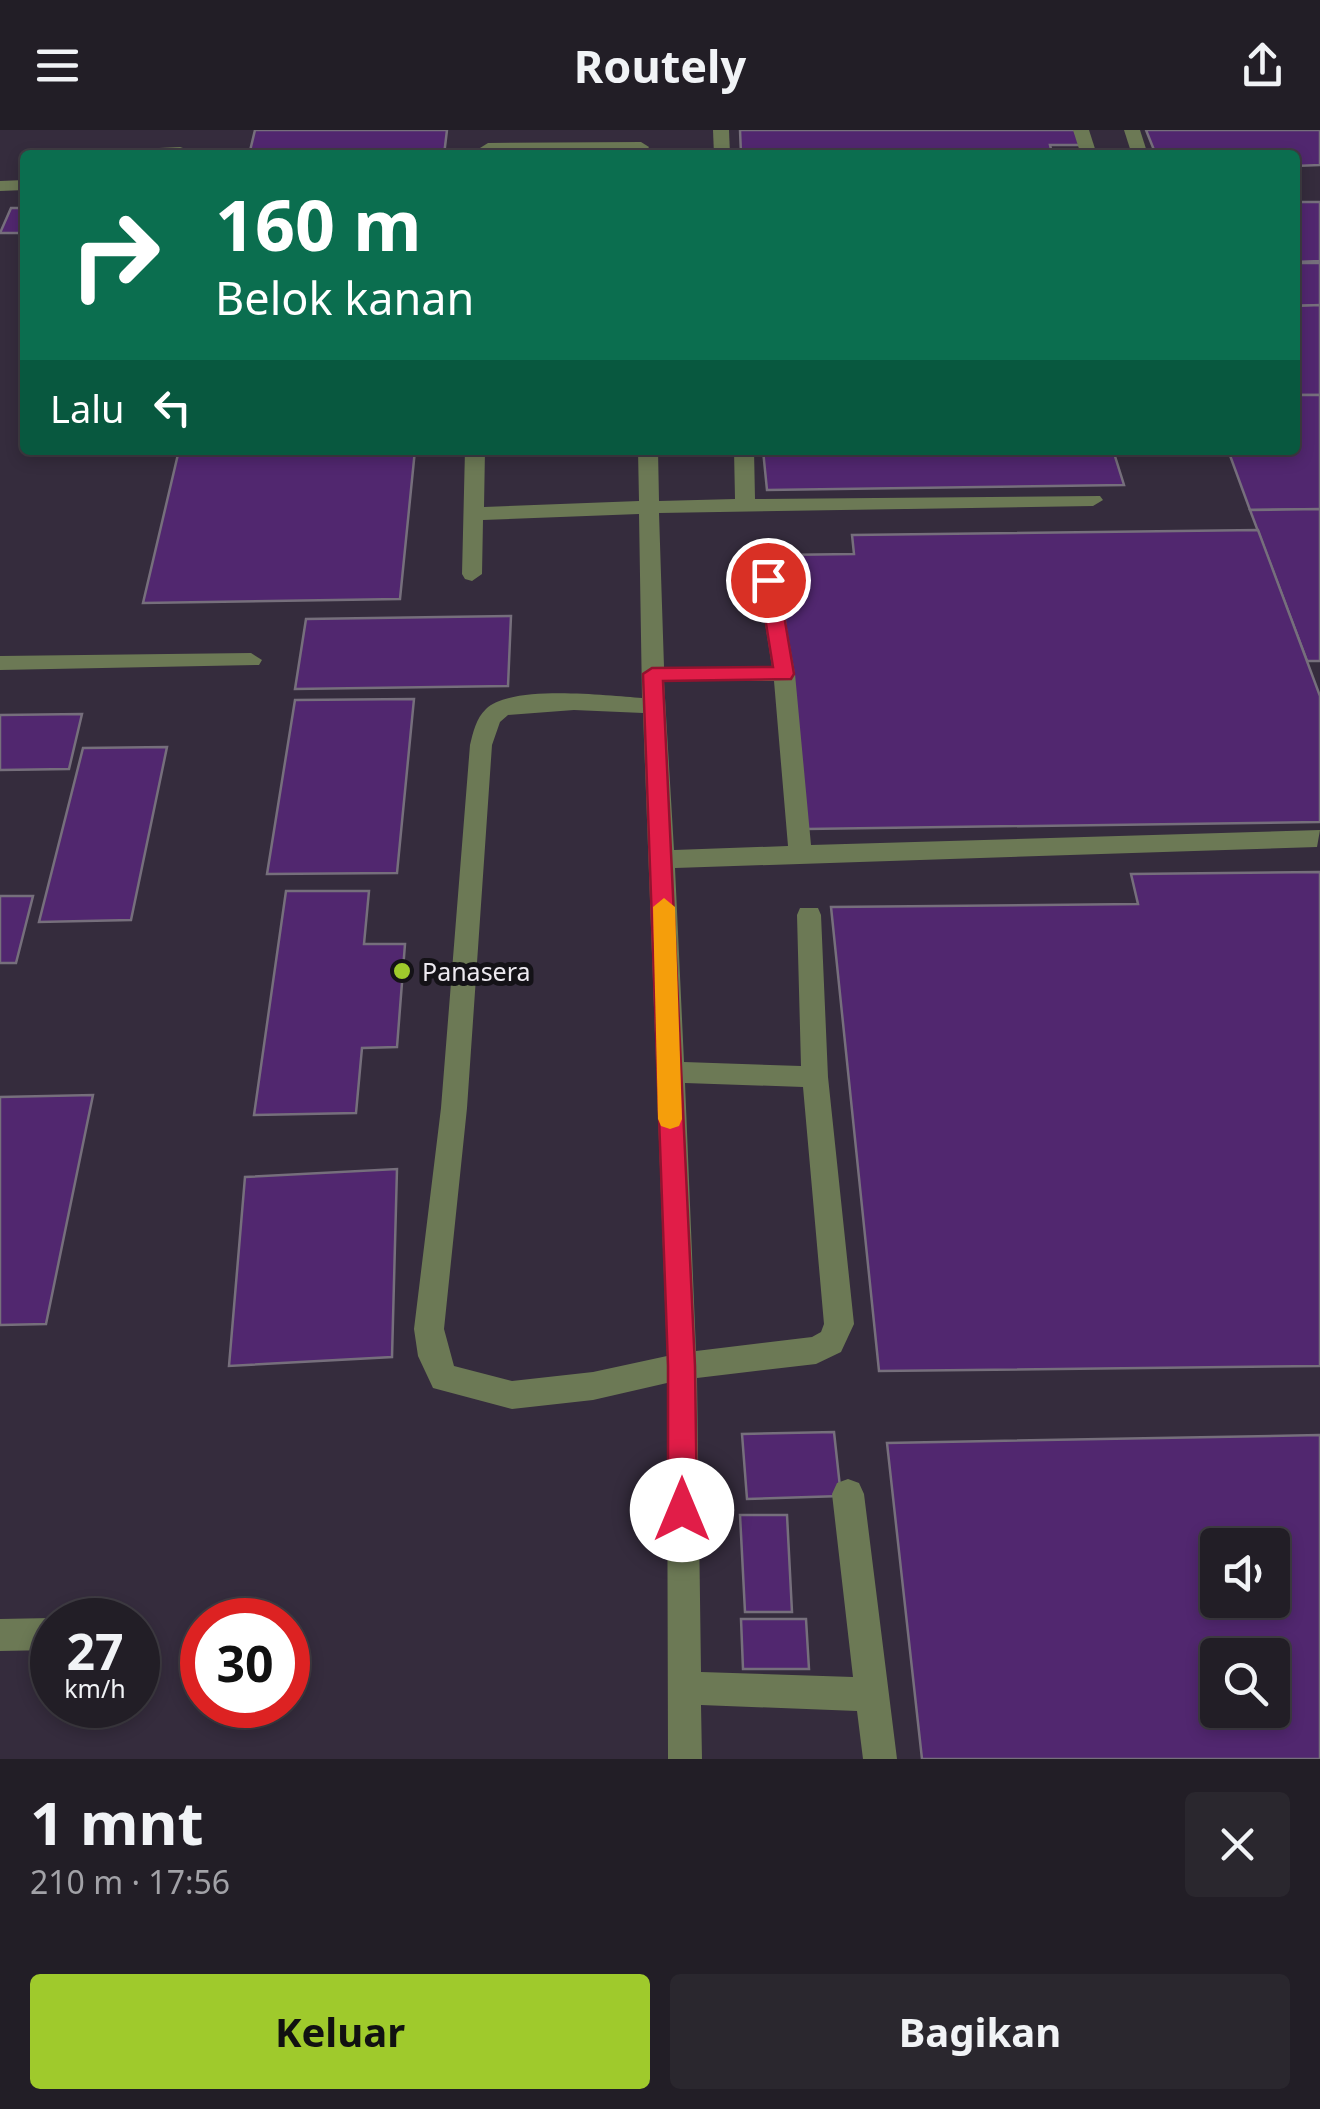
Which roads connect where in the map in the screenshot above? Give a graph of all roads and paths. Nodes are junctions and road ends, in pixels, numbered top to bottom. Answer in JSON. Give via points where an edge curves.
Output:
{"nodes":[{"id":1,"x":641,"y":144,"type":"edge"},
{"id":2,"x":526,"y":150,"type":"edge"},
{"id":3,"x":475,"y":455,"type":"edge"},
{"id":4,"x":648,"y":455,"type":"edge"},
{"id":5,"x":744,"y":455,"type":"edge"},
{"id":6,"x":1093,"y":500,"type":"dead end"},
{"id":7,"x":745,"y":506,"type":"junction"},
{"id":8,"x":649,"y":507,"type":"junction"},
{"id":9,"x":473,"y":514,"type":"junction"},
{"id":10,"x":763,"y":548,"type":"dead end"},
{"id":11,"x":472,"y":574,"type":"dead end"},
{"id":12,"x":251,"y":660,"type":"dead end"},
{"id":13,"x":0,"y":663,"type":"edge"},
{"id":14,"x":652,"y":674,"type":"junction"},
{"id":15,"x":784,"y":674,"type":"junction"},
{"id":16,"x":653,"y":706,"type":"junction"},
{"id":17,"x":1317,"y":838,"type":"dead end"},
{"id":18,"x":800,"y":852,"type":"junction"},
{"id":19,"x":663,"y":859,"type":"junction"},
{"id":20,"x":809,"y":915,"type":"dead end"},
{"id":21,"x":668,"y":1072,"type":"junction"},
{"id":22,"x":816,"y":1077,"type":"junction"},
{"id":23,"x":682,"y":1366,"type":"junction"},
{"id":24,"x":848,"y":1494,"type":"dead end"},
{"id":25,"x":30,"y":1635,"type":"edge"},
{"id":26,"x":0,"y":1636,"type":"edge"},
{"id":27,"x":683,"y":1688,"type":"junction"},
{"id":28,"x":874,"y":1695,"type":"junction"},
{"id":29,"x":685,"y":1759,"type":"edge"},
{"id":30,"x":880,"y":1759,"type":"edge"}],
"edges":[{"from":1,"to":2,"type":"street"},
{"from":3,"to":9,"type":"street"},
{"from":4,"to":8,"type":"street"},
{"from":5,"to":7,"type":"street"},
{"from":6,"to":7,"type":"street"},
{"from":7,"to":8,"type":"street"},
{"from":8,"to":9,"type":"street"},
{"from":8,"to":14,"type":"street"},
{"from":9,"to":11,"type":"street"},
{"from":10,"to":15,"type":"street"},
{"from":12,"to":13,"type":"street"},
{"from":14,"to":15,"type":"street"},
{"from":14,"to":16,"type":"street"},
{"from":15,"to":18,"type":"street"},
{"from":16,"to":19,"type":"street"},
{"from":16,"to":23,"type":"street","via":[[528,704],[499,710],[490,719],[481,745],[454,1108],[429,1329],[444,1378],[512,1395]]},
{"from":17,"to":18,"type":"street"},
{"from":18,"to":19,"type":"street"},
{"from":19,"to":21,"type":"street"},
{"from":20,"to":22,"type":"street"},
{"from":21,"to":22,"type":"street"},
{"from":21,"to":23,"type":"street"},
{"from":22,"to":23,"type":"street","via":[[836,1335],[816,1350]]},
{"from":23,"to":27,"type":"street"},
{"from":24,"to":28,"type":"street"},
{"from":25,"to":26,"type":"street"},
{"from":27,"to":28,"type":"street"},
{"from":27,"to":29,"type":"street"},
{"from":28,"to":30,"type":"street"}]}
